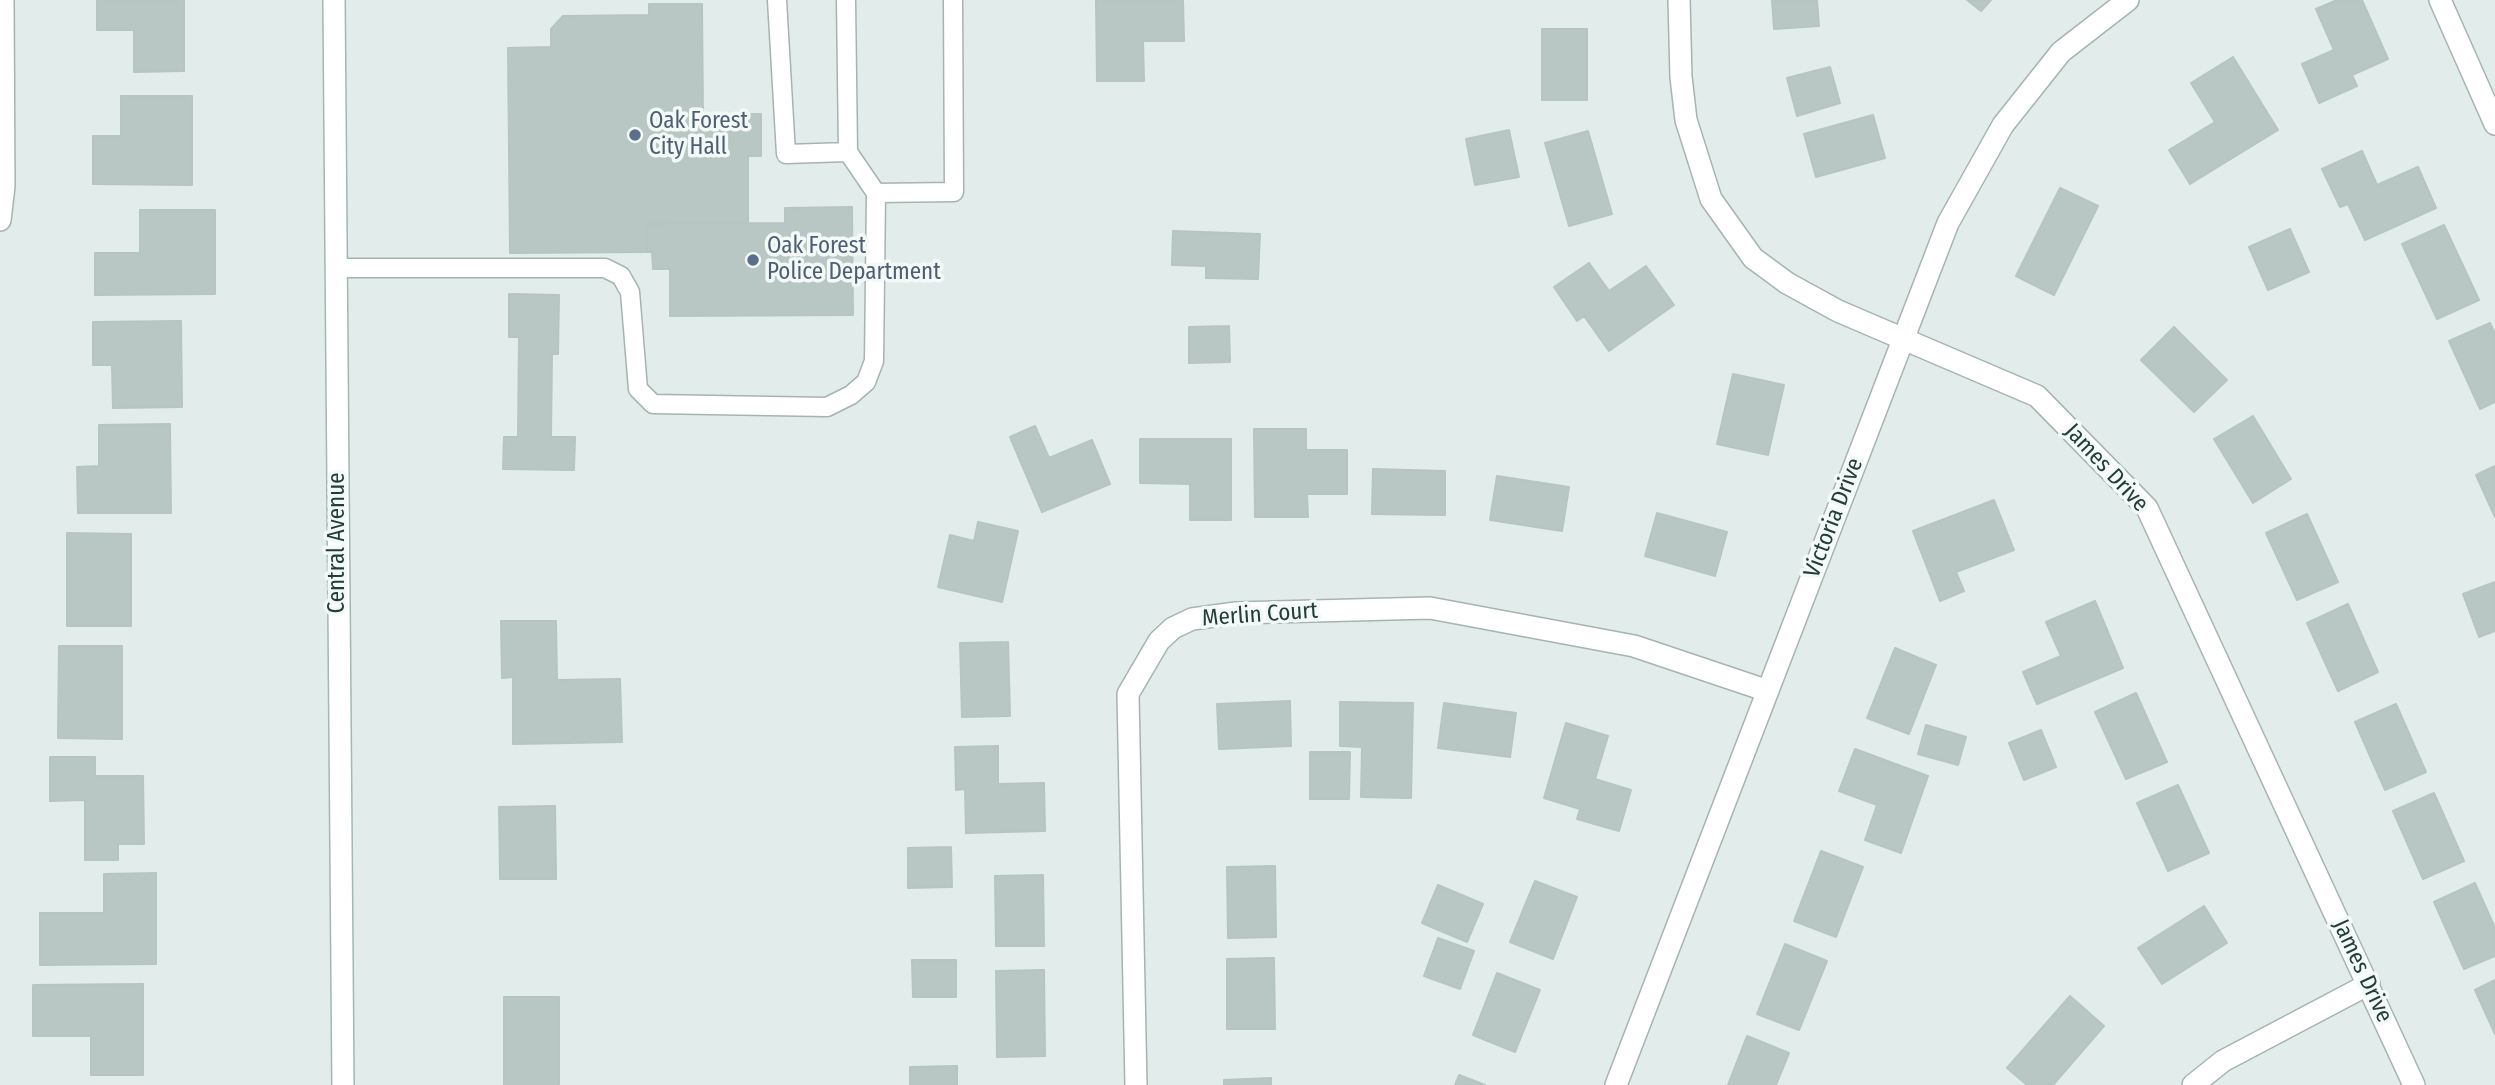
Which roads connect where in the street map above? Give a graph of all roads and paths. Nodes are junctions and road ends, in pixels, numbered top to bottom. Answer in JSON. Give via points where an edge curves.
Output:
{"nodes":[{"id":1,"x":3,"y":0,"type":"edge"},
{"id":2,"x":334,"y":0,"type":"edge"},
{"id":3,"x":777,"y":0,"type":"edge"},
{"id":4,"x":846,"y":0,"type":"edge"},
{"id":5,"x":953,"y":0,"type":"edge"},
{"id":6,"x":1679,"y":0,"type":"edge"},
{"id":7,"x":2127,"y":0,"type":"edge"},
{"id":8,"x":2440,"y":0,"type":"edge"},
{"id":9,"x":2495,"y":124,"type":"edge"},
{"id":10,"x":848,"y":152,"type":"junction"},
{"id":11,"x":876,"y":193,"type":"junction"},
{"id":12,"x":0,"y":220,"type":"edge"},
{"id":13,"x":336,"y":268,"type":"junction"},
{"id":14,"x":1903,"y":337,"type":"junction"},
{"id":15,"x":1768,"y":691,"type":"junction"},
{"id":16,"x":2369,"y":984,"type":"junction"},
{"id":17,"x":343,"y":1085,"type":"edge"},
{"id":18,"x":1136,"y":1085,"type":"edge"},
{"id":19,"x":1616,"y":1085,"type":"edge"},
{"id":20,"x":2193,"y":1085,"type":"edge"},
{"id":21,"x":2414,"y":1085,"type":"edge"}],
"edges":[{"from":1,"to":12,"type":"street","via":[[4,186]]},
{"from":2,"to":13,"type":"street","name":"Central Avenue"},
{"from":3,"to":10,"type":"lane","via":[[786,154]]},
{"from":4,"to":10,"type":"lane"},
{"from":5,"to":11,"type":"lane","via":[[954,192]]},
{"from":6,"to":14,"type":"street","name":"James Drive","via":[[1686,120],[1717,210],[1753,258],[1787,284]]},
{"from":7,"to":14,"type":"street","name":"Victoria Drive","via":[[2061,52],[2003,125],[1948,223]]},
{"from":8,"to":9,"type":"street"},
{"from":10,"to":11,"type":"lane"},
{"from":11,"to":13,"type":"lane","via":[[874,361],[866,382],[827,407],[653,404],[638,389],[630,292],[621,276],[605,268]]},
{"from":13,"to":17,"type":"street","name":"Central Avenue"},
{"from":14,"to":15,"type":"street","name":"Victoria Drive"},
{"from":14,"to":16,"type":"street","name":"James Drive","via":[[2037,396],[2147,508]]},
{"from":15,"to":18,"type":"street","name":"Merlin Court","via":[[1634,646],[1430,608],[1236,613],[1192,619],[1173,628],[1159,641],[1128,694]]},
{"from":15,"to":19,"type":"street","name":"Victoria Drive"},
{"from":16,"to":20,"type":"street","via":[[2223,1061]]},
{"from":16,"to":21,"type":"street","name":"James Drive"}]}
